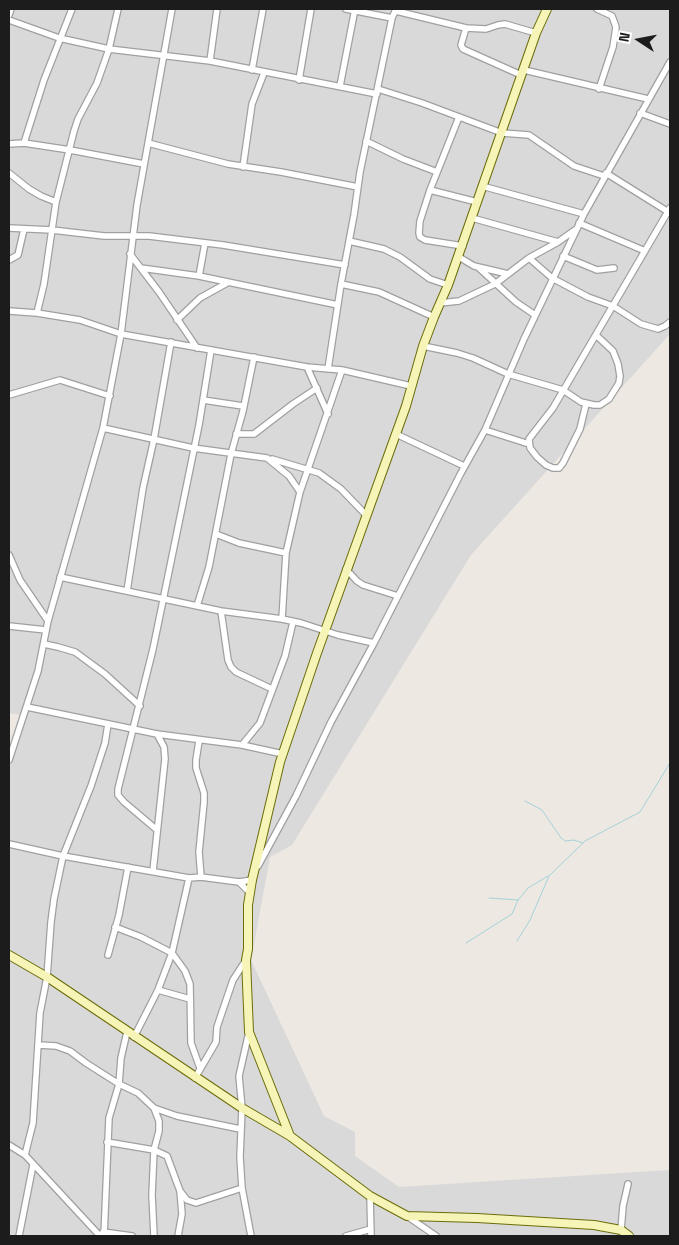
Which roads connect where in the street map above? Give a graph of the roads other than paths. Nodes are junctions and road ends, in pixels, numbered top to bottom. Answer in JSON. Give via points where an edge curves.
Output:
{"nodes":[{"id":1,"x":11,"y":9,"type":"edge"},
{"id":2,"x":72,"y":9,"type":"edge"},
{"id":3,"x":118,"y":9,"type":"edge"},
{"id":4,"x":172,"y":9,"type":"edge"},
{"id":5,"x":217,"y":9,"type":"edge"},
{"id":6,"x":262,"y":9,"type":"edge"},
{"id":7,"x":311,"y":9,"type":"edge"},
{"id":8,"x":346,"y":9,"type":"edge"},
{"id":9,"x":547,"y":9,"type":"edge"},
{"id":10,"x":597,"y":9,"type":"edge"},
{"id":11,"x":354,"y":10,"type":"edge"},
{"id":12,"x":396,"y":10,"type":"edge"},
{"id":13,"x":9,"y":14,"type":"edge"},
{"id":14,"x":392,"y":18,"type":"junction"},
{"id":15,"x":9,"y":20,"type":"edge"},
{"id":16,"x":466,"y":28,"type":"junction"},
{"id":17,"x":536,"y":32,"type":"junction"},
{"id":18,"x":59,"y":38,"type":"junction"},
{"id":19,"x":109,"y":49,"type":"junction"},
{"id":20,"x":164,"y":56,"type":"junction"},
{"id":21,"x":210,"y":61,"type":"junction"},
{"id":22,"x":670,"y":62,"type":"edge"},
{"id":23,"x":252,"y":70,"type":"junction"},
{"id":24,"x":523,"y":72,"type":"junction"},
{"id":25,"x":264,"y":73,"type":"junction"},
{"id":26,"x":299,"y":80,"type":"junction"},
{"id":27,"x":340,"y":86,"type":"junction"},
{"id":28,"x":599,"y":89,"type":"junction"},
{"id":29,"x":377,"y":91,"type":"junction"},
{"id":30,"x":648,"y":100,"type":"junction"},
{"id":31,"x":640,"y":113,"type":"junction"},
{"id":32,"x":459,"y":117,"type":"junction"},
{"id":33,"x":670,"y":124,"type":"edge"},
{"id":34,"x":502,"y":133,"type":"junction"},
{"id":35,"x":366,"y":141,"type":"junction"},
{"id":36,"x":148,"y":143,"type":"junction"},
{"id":37,"x":10,"y":144,"type":"edge"},
{"id":38,"x":24,"y":144,"type":"junction"},
{"id":39,"x":70,"y":150,"type":"junction"},
{"id":40,"x":9,"y":152,"type":"edge"},
{"id":41,"x":144,"y":164,"type":"junction"},
{"id":42,"x":243,"y":167,"type":"junction"},
{"id":43,"x":437,"y":172,"type":"junction"},
{"id":44,"x":9,"y":173,"type":"edge"},
{"id":45,"x":605,"y":175,"type":"junction"},
{"id":46,"x":482,"y":186,"type":"junction"},
{"id":47,"x":358,"y":187,"type":"junction"},
{"id":48,"x":430,"y":190,"type":"junction"},
{"id":49,"x":56,"y":202,"type":"junction"},
{"id":50,"x":477,"y":202,"type":"junction"},
{"id":51,"x":670,"y":211,"type":"edge"},
{"id":52,"x":584,"y":214,"type":"junction"},
{"id":53,"x":472,"y":218,"type":"junction"},
{"id":54,"x":578,"y":226,"type":"junction"},
{"id":55,"x":9,"y":228,"type":"edge"},
{"id":56,"x":24,"y":230,"type":"junction"},
{"id":57,"x":52,"y":230,"type":"junction"},
{"id":58,"x":134,"y":236,"type":"junction"},
{"id":59,"x":349,"y":241,"type":"junction"},
{"id":60,"x":558,"y":242,"type":"junction"},
{"id":61,"x":205,"y":244,"type":"junction"},
{"id":62,"x":463,"y":246,"type":"junction"},
{"id":63,"x":645,"y":251,"type":"junction"},
{"id":64,"x":130,"y":254,"type":"junction"},
{"id":65,"x":563,"y":256,"type":"junction"},
{"id":66,"x":459,"y":257,"type":"junction"},
{"id":67,"x":530,"y":258,"type":"junction"},
{"id":68,"x":9,"y":260,"type":"edge"},
{"id":69,"x":344,"y":264,"type":"junction"},
{"id":70,"x":141,"y":268,"type":"junction"},
{"id":71,"x":479,"y":268,"type":"junction"},
{"id":72,"x":614,"y":268,"type":"dead end"},
{"id":73,"x":508,"y":274,"type":"junction"},
{"id":74,"x":199,"y":276,"type":"junction"},
{"id":75,"x":552,"y":278,"type":"junction"},
{"id":76,"x":227,"y":283,"type":"junction"},
{"id":77,"x":341,"y":284,"type":"junction"},
{"id":78,"x":495,"y":284,"type":"junction"},
{"id":79,"x":448,"y":285,"type":"junction"},
{"id":80,"x":440,"y":303,"type":"junction"},
{"id":81,"x":338,"y":305,"type":"junction"},
{"id":82,"x":612,"y":306,"type":"junction"},
{"id":83,"x":9,"y":311,"type":"edge"},
{"id":84,"x":38,"y":313,"type":"junction"},
{"id":85,"x":535,"y":316,"type":"junction"},
{"id":86,"x":434,"y":317,"type":"junction"},
{"id":87,"x":177,"y":320,"type":"junction"},
{"id":88,"x":670,"y":322,"type":"edge"},
{"id":89,"x":121,"y":334,"type":"junction"},
{"id":90,"x":596,"y":336,"type":"junction"},
{"id":91,"x":171,"y":342,"type":"junction"},
{"id":92,"x":423,"y":346,"type":"junction"},
{"id":93,"x":197,"y":348,"type":"junction"},
{"id":94,"x":211,"y":350,"type":"junction"},
{"id":95,"x":254,"y":356,"type":"junction"},
{"id":96,"x":307,"y":367,"type":"junction"},
{"id":97,"x":328,"y":369,"type":"junction"},
{"id":98,"x":342,"y":370,"type":"junction"},
{"id":99,"x":508,"y":374,"type":"junction"},
{"id":100,"x":411,"y":386,"type":"junction"},
{"id":101,"x":317,"y":388,"type":"junction"},
{"id":102,"x":563,"y":390,"type":"junction"},
{"id":103,"x":9,"y":395,"type":"edge"},
{"id":104,"x":110,"y":396,"type":"junction"},
{"id":105,"x":203,"y":400,"type":"junction"},
{"id":106,"x":586,"y":404,"type":"junction"},
{"id":107,"x":243,"y":406,"type":"junction"},
{"id":108,"x":328,"y":414,"type":"junction"},
{"id":109,"x":103,"y":428,"type":"junction"},
{"id":110,"x":485,"y":430,"type":"junction"},
{"id":111,"x":236,"y":434,"type":"junction"},
{"id":112,"x":396,"y":434,"type":"junction"},
{"id":113,"x":154,"y":439,"type":"junction"},
{"id":114,"x":529,"y":444,"type":"junction"},
{"id":115,"x":193,"y":448,"type":"junction"},
{"id":116,"x":231,"y":454,"type":"junction"},
{"id":117,"x":267,"y":458,"type":"junction"},
{"id":118,"x":464,"y":466,"type":"junction"},
{"id":119,"x":308,"y":469,"type":"junction"},
{"id":120,"x":300,"y":492,"type":"junction"},
{"id":121,"x":366,"y":515,"type":"junction"},
{"id":122,"x":216,"y":534,"type":"junction"},
{"id":123,"x":286,"y":553,"type":"junction"},
{"id":124,"x":9,"y":555,"type":"edge"},
{"id":125,"x":346,"y":569,"type":"junction"},
{"id":126,"x":60,"y":577,"type":"junction"},
{"id":127,"x":127,"y":591,"type":"junction"},
{"id":128,"x":398,"y":596,"type":"junction"},
{"id":129,"x":163,"y":599,"type":"junction"},
{"id":130,"x":197,"y":606,"type":"junction"},
{"id":131,"x":221,"y":611,"type":"junction"},
{"id":132,"x":282,"y":619,"type":"junction"},
{"id":133,"x":48,"y":621,"type":"junction"},
{"id":134,"x":293,"y":622,"type":"junction"},
{"id":135,"x":9,"y":626,"type":"edge"},
{"id":136,"x":46,"y":630,"type":"junction"},
{"id":137,"x":324,"y":632,"type":"junction"},
{"id":138,"x":374,"y":643,"type":"junction"},
{"id":139,"x":44,"y":644,"type":"junction"},
{"id":140,"x":272,"y":689,"type":"junction"},
{"id":141,"x":140,"y":706,"type":"junction"},
{"id":142,"x":27,"y":707,"type":"junction"},
{"id":143,"x":108,"y":724,"type":"junction"},
{"id":144,"x":134,"y":728,"type":"junction"},
{"id":145,"x":157,"y":734,"type":"junction"},
{"id":146,"x":199,"y":740,"type":"junction"},
{"id":147,"x":242,"y":745,"type":"junction"},
{"id":148,"x":283,"y":754,"type":"junction"},
{"id":149,"x":9,"y":760,"type":"edge"},
{"id":150,"x":157,"y":830,"type":"junction"},
{"id":151,"x":9,"y":844,"type":"edge"},
{"id":152,"x":63,"y":856,"type":"junction"},
{"id":153,"x":128,"y":867,"type":"junction"},
{"id":154,"x":255,"y":870,"type":"junction"},
{"id":155,"x":153,"y":871,"type":"junction"},
{"id":156,"x":201,"y":877,"type":"junction"},
{"id":157,"x":189,"y":878,"type":"junction"},
{"id":158,"x":252,"y":880,"type":"junction"},
{"id":159,"x":239,"y":882,"type":"junction"},
{"id":160,"x":249,"y":892,"type":"junction"},
{"id":161,"x":115,"y":928,"type":"junction"},
{"id":162,"x":172,"y":953,"type":"junction"},
{"id":163,"x":9,"y":955,"type":"edge"},
{"id":164,"x":108,"y":955,"type":"dead end"},
{"id":165,"x":246,"y":960,"type":"junction"},
{"id":166,"x":47,"y":977,"type":"junction"},
{"id":167,"x":158,"y":990,"type":"junction"},
{"id":168,"x":190,"y":999,"type":"junction"},
{"id":169,"x":249,"y":1032,"type":"junction"},
{"id":170,"x":130,"y":1034,"type":"junction"},
{"id":171,"x":39,"y":1045,"type":"junction"},
{"id":172,"x":200,"y":1068,"type":"junction"},
{"id":173,"x":195,"y":1078,"type":"junction"},
{"id":174,"x":119,"y":1084,"type":"junction"},
{"id":175,"x":154,"y":1108,"type":"junction"},
{"id":176,"x":242,"y":1108,"type":"junction"},
{"id":177,"x":240,"y":1129,"type":"junction"},
{"id":178,"x":290,"y":1136,"type":"junction"},
{"id":179,"x":107,"y":1142,"type":"junction"},
{"id":180,"x":9,"y":1145,"type":"edge"},
{"id":181,"x":154,"y":1150,"type":"junction"},
{"id":182,"x":25,"y":1155,"type":"junction"},
{"id":183,"x":33,"y":1164,"type":"junction"},
{"id":184,"x":628,"y":1184,"type":"dead end"},
{"id":185,"x":242,"y":1188,"type":"junction"},
{"id":186,"x":180,"y":1191,"type":"junction"},
{"id":187,"x":370,"y":1196,"type":"junction"},
{"id":188,"x":407,"y":1216,"type":"junction"},
{"id":189,"x":621,"y":1230,"type":"junction"},
{"id":190,"x":371,"y":1233,"type":"edge"},
{"id":191,"x":102,"y":1235,"type":"edge"},
{"id":192,"x":19,"y":1236,"type":"edge"},
{"id":193,"x":132,"y":1236,"type":"edge"},
{"id":194,"x":154,"y":1236,"type":"edge"},
{"id":195,"x":178,"y":1236,"type":"edge"},
{"id":196,"x":251,"y":1236,"type":"edge"},
{"id":197,"x":346,"y":1236,"type":"edge"},
{"id":198,"x":436,"y":1236,"type":"edge"},
{"id":199,"x":629,"y":1236,"type":"edge"}],
"edges":[{"from":1,"to":13,"type":"street"},
{"from":2,"to":18,"type":"street"},
{"from":3,"to":19,"type":"street"},
{"from":4,"to":20,"type":"street"},
{"from":5,"to":21,"type":"street"},
{"from":6,"to":23,"type":"street"},
{"from":7,"to":26,"type":"street"},
{"from":8,"to":11,"type":"street"},
{"from":9,"to":17,"type":"street"},
{"from":10,"to":28,"type":"street","via":[[612,16],[616,27]]},
{"from":11,"to":14,"type":"street"},
{"from":11,"to":27,"type":"street"},
{"from":12,"to":14,"type":"street"},
{"from":12,"to":16,"type":"street"},
{"from":14,"to":29,"type":"street"},
{"from":15,"to":18,"type":"street"},
{"from":16,"to":17,"type":"street","via":[[486,30],[505,24]]},
{"from":16,"to":24,"type":"street","via":[[461,45],[466,52]]},
{"from":17,"to":24,"type":"street"},
{"from":18,"to":19,"type":"street"},
{"from":18,"to":38,"type":"street"},
{"from":19,"to":20,"type":"street"},
{"from":19,"to":39,"type":"street","via":[[97,84],[78,119]]},
{"from":20,"to":21,"type":"street"},
{"from":20,"to":36,"type":"street"},
{"from":21,"to":23,"type":"street"},
{"from":22,"to":30,"type":"street"},
{"from":23,"to":25,"type":"street"},
{"from":24,"to":28,"type":"street"},
{"from":24,"to":34,"type":"street"},
{"from":25,"to":26,"type":"street"},
{"from":25,"to":42,"type":"street","via":[[252,104]]},
{"from":26,"to":27,"type":"street"},
{"from":27,"to":29,"type":"street"},
{"from":28,"to":30,"type":"street"},
{"from":29,"to":32,"type":"street"},
{"from":29,"to":35,"type":"street"},
{"from":30,"to":31,"type":"street"},
{"from":31,"to":33,"type":"street"},
{"from":31,"to":45,"type":"street"},
{"from":32,"to":34,"type":"street"},
{"from":32,"to":43,"type":"street"},
{"from":34,"to":45,"type":"street","via":[[529,135],[574,166]]},
{"from":34,"to":46,"type":"street"},
{"from":35,"to":43,"type":"street"},
{"from":35,"to":47,"type":"street"},
{"from":36,"to":41,"type":"street"},
{"from":36,"to":42,"type":"street"},
{"from":37,"to":38,"type":"street"},
{"from":37,"to":40,"type":"street"},
{"from":38,"to":39,"type":"street"},
{"from":39,"to":41,"type":"street"},
{"from":39,"to":49,"type":"street"},
{"from":41,"to":58,"type":"street"},
{"from":42,"to":47,"type":"street"},
{"from":43,"to":48,"type":"street"},
{"from":44,"to":49,"type":"street","via":[[29,189]]},
{"from":45,"to":51,"type":"street"},
{"from":45,"to":52,"type":"street"},
{"from":46,"to":50,"type":"street"},
{"from":46,"to":52,"type":"street"},
{"from":47,"to":59,"type":"street"},
{"from":48,"to":50,"type":"street"},
{"from":48,"to":62,"type":"street","via":[[420,221],[420,237]]},
{"from":49,"to":57,"type":"street"},
{"from":50,"to":53,"type":"street"},
{"from":51,"to":63,"type":"street"},
{"from":52,"to":54,"type":"street"},
{"from":53,"to":60,"type":"street"},
{"from":53,"to":62,"type":"street"},
{"from":54,"to":60,"type":"street"},
{"from":54,"to":63,"type":"street"},
{"from":54,"to":65,"type":"street"},
{"from":55,"to":56,"type":"street"},
{"from":56,"to":57,"type":"street"},
{"from":56,"to":68,"type":"street","via":[[18,255]]},
{"from":57,"to":58,"type":"street"},
{"from":57,"to":84,"type":"street"},
{"from":58,"to":61,"type":"street"},
{"from":58,"to":64,"type":"street"},
{"from":59,"to":69,"type":"street"},
{"from":59,"to":79,"type":"street","via":[[384,249],[430,279]]},
{"from":60,"to":67,"type":"street"},
{"from":61,"to":69,"type":"street"},
{"from":61,"to":74,"type":"street"},
{"from":62,"to":66,"type":"street"},
{"from":63,"to":82,"type":"street"},
{"from":64,"to":70,"type":"street"},
{"from":64,"to":89,"type":"street"},
{"from":65,"to":72,"type":"street","via":[[597,270]]},
{"from":65,"to":75,"type":"street"},
{"from":66,"to":71,"type":"street"},
{"from":66,"to":79,"type":"street"},
{"from":67,"to":73,"type":"street"},
{"from":67,"to":75,"type":"street"},
{"from":69,"to":77,"type":"street"},
{"from":70,"to":74,"type":"street"},
{"from":70,"to":87,"type":"street"},
{"from":71,"to":73,"type":"street"},
{"from":71,"to":78,"type":"street"},
{"from":73,"to":78,"type":"street"},
{"from":74,"to":76,"type":"street"},
{"from":75,"to":82,"type":"street","via":[[588,298]]},
{"from":75,"to":85,"type":"street"},
{"from":76,"to":81,"type":"street"},
{"from":76,"to":87,"type":"street","via":[[200,298]]},
{"from":77,"to":81,"type":"street"},
{"from":77,"to":86,"type":"street","via":[[379,292]]},
{"from":78,"to":80,"type":"street","via":[[459,301]]},
{"from":78,"to":85,"type":"street"},
{"from":79,"to":80,"type":"street"},
{"from":80,"to":86,"type":"street"},
{"from":81,"to":97,"type":"street"},
{"from":82,"to":88,"type":"street","via":[[646,326],[658,329]]},
{"from":82,"to":90,"type":"street"},
{"from":83,"to":84,"type":"street"},
{"from":84,"to":89,"type":"street","via":[[80,320]]},
{"from":85,"to":99,"type":"street"},
{"from":86,"to":92,"type":"street"},
{"from":87,"to":93,"type":"street"},
{"from":89,"to":91,"type":"street"},
{"from":89,"to":104,"type":"street"},
{"from":90,"to":102,"type":"street"},
{"from":90,"to":106,"type":"street","via":[[612,350],[618,364],[619,383],[609,399],[600,405]]},
{"from":91,"to":93,"type":"street"},
{"from":91,"to":113,"type":"street"},
{"from":92,"to":99,"type":"street","via":[[465,356]]},
{"from":92,"to":100,"type":"street"},
{"from":93,"to":94,"type":"street"},
{"from":94,"to":95,"type":"street"},
{"from":94,"to":105,"type":"street"},
{"from":95,"to":96,"type":"street"},
{"from":95,"to":107,"type":"street"},
{"from":96,"to":97,"type":"street"},
{"from":96,"to":101,"type":"street"},
{"from":97,"to":98,"type":"street"},
{"from":98,"to":100,"type":"street"},
{"from":98,"to":108,"type":"street"},
{"from":99,"to":102,"type":"street"},
{"from":99,"to":110,"type":"street"},
{"from":100,"to":112,"type":"street"},
{"from":101,"to":108,"type":"street"},
{"from":101,"to":111,"type":"street","via":[[254,434]]},
{"from":102,"to":106,"type":"street"},
{"from":102,"to":114,"type":"street","via":[[554,408],[531,436]]},
{"from":103,"to":104,"type":"street","via":[[60,380]]},
{"from":104,"to":109,"type":"street"},
{"from":105,"to":107,"type":"street"},
{"from":105,"to":115,"type":"street"},
{"from":106,"to":114,"type":"street","via":[[580,428],[559,468],[546,465],[537,458]]},
{"from":107,"to":111,"type":"street"},
{"from":108,"to":119,"type":"street"},
{"from":109,"to":113,"type":"street"},
{"from":109,"to":126,"type":"street"},
{"from":110,"to":114,"type":"street"},
{"from":110,"to":118,"type":"street"},
{"from":111,"to":116,"type":"street"},
{"from":112,"to":118,"type":"street"},
{"from":112,"to":121,"type":"street"},
{"from":113,"to":115,"type":"street"},
{"from":113,"to":127,"type":"street"},
{"from":115,"to":116,"type":"street"},
{"from":115,"to":129,"type":"street"},
{"from":116,"to":117,"type":"street"},
{"from":116,"to":122,"type":"street"},
{"from":117,"to":119,"type":"street"},
{"from":117,"to":120,"type":"street"},
{"from":118,"to":128,"type":"street"},
{"from":119,"to":120,"type":"street"},
{"from":119,"to":121,"type":"street","via":[[341,489]]},
{"from":120,"to":123,"type":"street"},
{"from":121,"to":125,"type":"street"},
{"from":122,"to":123,"type":"street","via":[[239,543]]},
{"from":122,"to":130,"type":"street"},
{"from":123,"to":132,"type":"street"},
{"from":124,"to":133,"type":"street","via":[[20,580]]},
{"from":125,"to":128,"type":"street","via":[[363,586]]},
{"from":125,"to":137,"type":"street"},
{"from":126,"to":127,"type":"street"},
{"from":126,"to":133,"type":"street"},
{"from":127,"to":129,"type":"street"},
{"from":128,"to":138,"type":"street"},
{"from":129,"to":130,"type":"street"},
{"from":129,"to":141,"type":"street"},
{"from":130,"to":131,"type":"street"},
{"from":131,"to":132,"type":"street"},
{"from":131,"to":140,"type":"street","via":[[231,667]]},
{"from":132,"to":134,"type":"street"},
{"from":133,"to":136,"type":"street"},
{"from":134,"to":137,"type":"street"},
{"from":134,"to":140,"type":"street","via":[[287,651]]},
{"from":135,"to":136,"type":"street"},
{"from":136,"to":139,"type":"street"},
{"from":137,"to":138,"type":"street"},
{"from":137,"to":148,"type":"street"},
{"from":138,"to":154,"type":"street"},
{"from":139,"to":141,"type":"street","via":[[74,652],[105,674]]},
{"from":139,"to":142,"type":"street"},
{"from":140,"to":147,"type":"street","via":[[260,723]]},
{"from":141,"to":144,"type":"street"},
{"from":142,"to":143,"type":"street"},
{"from":142,"to":149,"type":"street"},
{"from":143,"to":144,"type":"street"},
{"from":143,"to":152,"type":"street","via":[[91,786]]},
{"from":144,"to":145,"type":"street"},
{"from":144,"to":150,"type":"street","via":[[118,795]]},
{"from":145,"to":146,"type":"street"},
{"from":145,"to":150,"type":"street","via":[[164,747],[165,758]]},
{"from":146,"to":147,"type":"street"},
{"from":146,"to":156,"type":"street","via":[[196,768],[204,793],[199,852]]},
{"from":147,"to":148,"type":"street"},
{"from":148,"to":154,"type":"street"},
{"from":150,"to":155,"type":"street"},
{"from":151,"to":152,"type":"street"},
{"from":152,"to":153,"type":"street"},
{"from":152,"to":166,"type":"street","via":[[50,922]]},
{"from":153,"to":155,"type":"street"},
{"from":153,"to":161,"type":"street"},
{"from":154,"to":158,"type":"street"},
{"from":155,"to":157,"type":"street"},
{"from":156,"to":157,"type":"street"},
{"from":156,"to":159,"type":"street"},
{"from":157,"to":162,"type":"street"},
{"from":158,"to":159,"type":"street"},
{"from":158,"to":160,"type":"street"},
{"from":159,"to":160,"type":"street"},
{"from":160,"to":165,"type":"street"},
{"from":161,"to":162,"type":"street"},
{"from":161,"to":164,"type":"street"},
{"from":162,"to":167,"type":"street"},
{"from":162,"to":168,"type":"street","via":[[185,971],[190,984]]},
{"from":163,"to":166,"type":"street"},
{"from":165,"to":169,"type":"street"},
{"from":165,"to":172,"type":"street","via":[[233,980],[217,1027],[216,1042]]},
{"from":166,"to":170,"type":"street"},
{"from":166,"to":171,"type":"street","via":[[40,1013]]},
{"from":167,"to":168,"type":"street"},
{"from":167,"to":170,"type":"street"},
{"from":168,"to":172,"type":"street","via":[[191,1043]]},
{"from":169,"to":176,"type":"street","via":[[239,1076]]},
{"from":169,"to":178,"type":"street"},
{"from":170,"to":173,"type":"street"},
{"from":170,"to":174,"type":"street","via":[[121,1058]]},
{"from":171,"to":174,"type":"street","via":[[70,1051]]},
{"from":171,"to":182,"type":"street","via":[[33,1123]]},
{"from":172,"to":173,"type":"street"},
{"from":173,"to":176,"type":"street"},
{"from":174,"to":175,"type":"street","via":[[138,1093]]},
{"from":174,"to":179,"type":"street","via":[[111,1109]]},
{"from":175,"to":177,"type":"street"},
{"from":175,"to":181,"type":"street","via":[[159,1131]]},
{"from":176,"to":177,"type":"street"},
{"from":176,"to":178,"type":"street"},
{"from":177,"to":185,"type":"street"},
{"from":178,"to":187,"type":"street"},
{"from":179,"to":181,"type":"street"},
{"from":179,"to":191,"type":"street"},
{"from":180,"to":182,"type":"street"},
{"from":181,"to":186,"type":"street","via":[[167,1156]]},
{"from":181,"to":194,"type":"street"},
{"from":182,"to":183,"type":"street"},
{"from":183,"to":191,"type":"street"},
{"from":183,"to":192,"type":"street"},
{"from":184,"to":189,"type":"street"},
{"from":185,"to":186,"type":"street","via":[[196,1203],[187,1200]]},
{"from":185,"to":196,"type":"street"},
{"from":186,"to":195,"type":"street","via":[[182,1214]]},
{"from":187,"to":188,"type":"street"},
{"from":187,"to":190,"type":"street"},
{"from":188,"to":189,"type":"street","via":[[594,1225]]},
{"from":188,"to":198,"type":"street"},
{"from":189,"to":199,"type":"street"},
{"from":190,"to":197,"type":"street"},
{"from":191,"to":193,"type":"street"}]}
